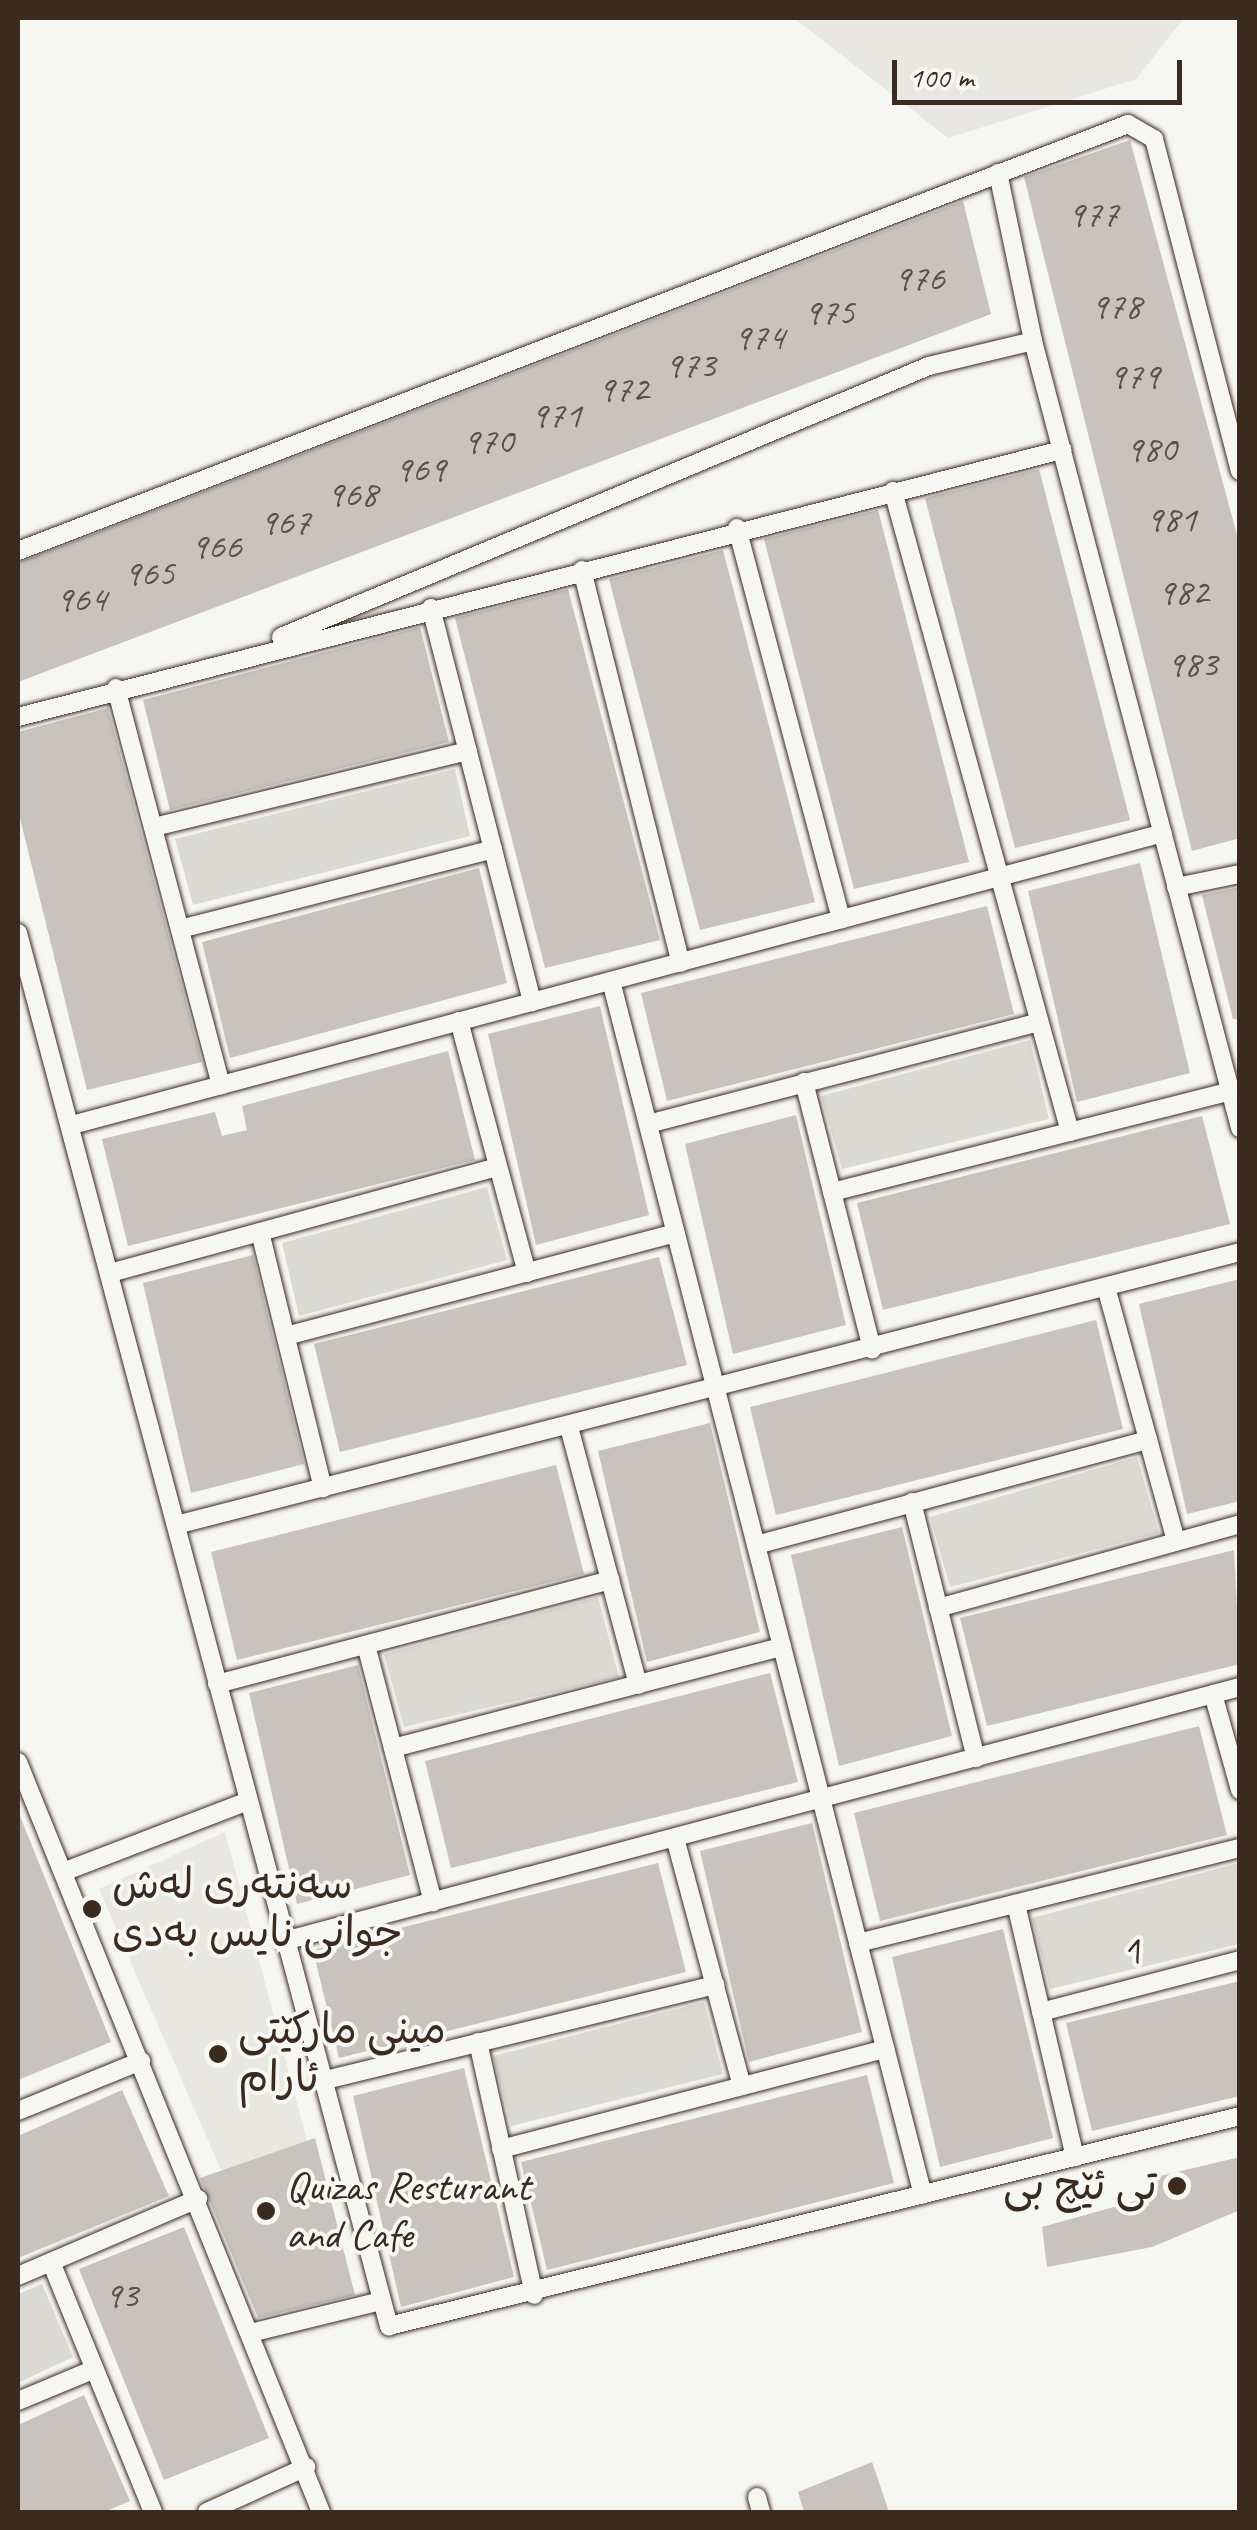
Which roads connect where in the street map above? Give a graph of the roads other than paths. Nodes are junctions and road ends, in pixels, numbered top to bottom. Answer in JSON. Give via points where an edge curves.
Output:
{"nodes":[{"id":1,"x":998,"y":173,"type":"junction"},
{"id":2,"x":1033,"y":342,"type":"junction"},
{"id":3,"x":1062,"y":450,"type":"junction"},
{"id":4,"x":1240,"y":471,"type":"edge"},
{"id":5,"x":893,"y":491,"type":"junction"},
{"id":6,"x":738,"y":528,"type":"junction"},
{"id":7,"x":18,"y":551,"type":"edge"},
{"id":8,"x":582,"y":570,"type":"junction"},
{"id":9,"x":430,"y":608,"type":"junction"},
{"id":10,"x":255,"y":649,"type":"junction"},
{"id":11,"x":116,"y":688,"type":"junction"},
{"id":12,"x":18,"y":716,"type":"edge"},
{"id":13,"x":468,"y":751,"type":"junction"},
{"id":14,"x":154,"y":827,"type":"junction"},
{"id":15,"x":1162,"y":833,"type":"junction"},
{"id":16,"x":492,"y":849,"type":"junction"},
{"id":17,"x":1240,"y":874,"type":"edge"},
{"id":18,"x":998,"y":878,"type":"junction"},
{"id":19,"x":1176,"y":887,"type":"junction"},
{"id":20,"x":841,"y":919,"type":"junction"},
{"id":21,"x":180,"y":929,"type":"junction"},
{"id":22,"x":18,"y":932,"type":"edge"},
{"id":23,"x":681,"y":964,"type":"junction"},
{"id":24,"x":611,"y":981,"type":"junction"},
{"id":25,"x":532,"y":1002,"type":"junction"},
{"id":26,"x":38,"y":1004,"type":"junction"},
{"id":27,"x":18,"y":1013,"type":"edge"},
{"id":28,"x":459,"y":1022,"type":"junction"},
{"id":29,"x":1039,"y":1022,"type":"junction"},
{"id":30,"x":804,"y":1082,"type":"junction"},
{"id":31,"x":221,"y":1085,"type":"junction"},
{"id":32,"x":1230,"y":1091,"type":"junction"},
{"id":33,"x":648,"y":1124,"type":"junction"},
{"id":34,"x":72,"y":1125,"type":"junction"},
{"id":35,"x":1240,"y":1128,"type":"edge"},
{"id":36,"x":1070,"y":1132,"type":"junction"},
{"id":37,"x":498,"y":1168,"type":"junction"},
{"id":38,"x":832,"y":1192,"type":"junction"},
{"id":39,"x":260,"y":1232,"type":"junction"},
{"id":40,"x":676,"y":1234,"type":"junction"},
{"id":41,"x":1240,"y":1252,"type":"edge"},
{"id":42,"x":110,"y":1272,"type":"junction"},
{"id":43,"x":526,"y":1273,"type":"junction"},
{"id":44,"x":1106,"y":1287,"type":"junction"},
{"id":45,"x":286,"y":1336,"type":"junction"},
{"id":46,"x":872,"y":1350,"type":"junction"},
{"id":47,"x":716,"y":1391,"type":"junction"},
{"id":48,"x":569,"y":1427,"type":"junction"},
{"id":49,"x":1148,"y":1440,"type":"junction"},
{"id":50,"x":323,"y":1488,"type":"junction"},
{"id":51,"x":912,"y":1502,"type":"junction"},
{"id":52,"x":176,"y":1524,"type":"junction"},
{"id":53,"x":1240,"y":1524,"type":"edge"},
{"id":54,"x":1176,"y":1541,"type":"junction"},
{"id":55,"x":756,"y":1546,"type":"junction"},
{"id":56,"x":610,"y":1580,"type":"junction"},
{"id":57,"x":938,"y":1608,"type":"junction"},
{"id":58,"x":366,"y":1645,"type":"junction"},
{"id":59,"x":782,"y":1648,"type":"junction"},
{"id":60,"x":217,"y":1684,"type":"junction"},
{"id":61,"x":638,"y":1685,"type":"junction"},
{"id":62,"x":1240,"y":1687,"type":"edge"},
{"id":63,"x":1213,"y":1694,"type":"junction"},
{"id":64,"x":393,"y":1748,"type":"junction"},
{"id":65,"x":976,"y":1758,"type":"junction"},
{"id":66,"x":18,"y":1762,"type":"edge"},
{"id":67,"x":1240,"y":1790,"type":"edge"},
{"id":68,"x":821,"y":1799,"type":"junction"},
{"id":69,"x":248,"y":1800,"type":"junction"},
{"id":70,"x":26,"y":1805,"type":"edge"},
{"id":71,"x":676,"y":1838,"type":"junction"},
{"id":72,"x":1240,"y":1848,"type":"edge"},
{"id":73,"x":63,"y":1872,"type":"junction"},
{"id":74,"x":433,"y":1902,"type":"junction"},
{"id":75,"x":1016,"y":1904,"type":"junction"},
{"id":76,"x":284,"y":1941,"type":"junction"},
{"id":77,"x":858,"y":1943,"type":"junction"},
{"id":78,"x":1240,"y":1960,"type":"edge"},
{"id":79,"x":714,"y":1986,"type":"junction"},
{"id":80,"x":1042,"y":2012,"type":"junction"},
{"id":81,"x":478,"y":2042,"type":"junction"},
{"id":82,"x":885,"y":2049,"type":"junction"},
{"id":83,"x":140,"y":2061,"type":"junction"},
{"id":84,"x":321,"y":2081,"type":"junction"},
{"id":85,"x":742,"y":2086,"type":"junction"},
{"id":86,"x":18,"y":2110,"type":"edge"},
{"id":87,"x":1240,"y":2116,"type":"edge"},
{"id":88,"x":501,"y":2149,"type":"junction"},
{"id":89,"x":1075,"y":2157,"type":"junction"},
{"id":90,"x":923,"y":2196,"type":"junction"},
{"id":91,"x":198,"y":2199,"type":"junction"},
{"id":92,"x":51,"y":2262,"type":"junction"},
{"id":93,"x":18,"y":2276,"type":"edge"},
{"id":94,"x":534,"y":2295,"type":"junction"},
{"id":95,"x":377,"y":2302,"type":"junction"},
{"id":96,"x":254,"y":2332,"type":"junction"},
{"id":97,"x":96,"y":2369,"type":"junction"},
{"id":98,"x":18,"y":2401,"type":"edge"},
{"id":99,"x":306,"y":2467,"type":"junction"},
{"id":100,"x":153,"y":2512,"type":"edge"},
{"id":101,"x":207,"y":2512,"type":"edge"},
{"id":102,"x":320,"y":2512,"type":"edge"}],
"edges":[{"from":1,"to":2,"type":"street"},
{"from":1,"to":4,"type":"street","via":[[1128,124],[1154,139]]},
{"from":1,"to":7,"type":"street"},
{"from":2,"to":3,"type":"street"},
{"from":2,"to":10,"type":"street","via":[[930,366]]},
{"from":3,"to":5,"type":"street"},
{"from":3,"to":15,"type":"street"},
{"from":5,"to":6,"type":"street"},
{"from":5,"to":18,"type":"street"},
{"from":6,"to":8,"type":"street"},
{"from":6,"to":20,"type":"street"},
{"from":8,"to":9,"type":"street"},
{"from":8,"to":23,"type":"street"},
{"from":9,"to":10,"type":"street"},
{"from":9,"to":13,"type":"street"},
{"from":10,"to":11,"type":"street"},
{"from":11,"to":12,"type":"street"},
{"from":11,"to":14,"type":"street"},
{"from":13,"to":14,"type":"street"},
{"from":13,"to":16,"type":"street"},
{"from":14,"to":21,"type":"street"},
{"from":15,"to":18,"type":"street"},
{"from":15,"to":19,"type":"street"},
{"from":16,"to":21,"type":"street"},
{"from":16,"to":25,"type":"street"},
{"from":17,"to":19,"type":"street"},
{"from":18,"to":20,"type":"street"},
{"from":18,"to":29,"type":"street"},
{"from":19,"to":32,"type":"street"},
{"from":20,"to":23,"type":"street"},
{"from":21,"to":31,"type":"street"},
{"from":22,"to":26,"type":"street"},
{"from":23,"to":24,"type":"street"},
{"from":24,"to":25,"type":"street"},
{"from":24,"to":33,"type":"street"},
{"from":25,"to":28,"type":"street"},
{"from":26,"to":27,"type":"street"},
{"from":26,"to":34,"type":"street"},
{"from":28,"to":31,"type":"street"},
{"from":28,"to":37,"type":"street"},
{"from":29,"to":30,"type":"street"},
{"from":29,"to":36,"type":"street"},
{"from":30,"to":33,"type":"street"},
{"from":30,"to":38,"type":"street"},
{"from":31,"to":34,"type":"street"},
{"from":32,"to":35,"type":"street"},
{"from":32,"to":36,"type":"street"},
{"from":33,"to":40,"type":"street"},
{"from":34,"to":42,"type":"street"},
{"from":36,"to":38,"type":"street"},
{"from":37,"to":39,"type":"street"},
{"from":37,"to":43,"type":"street"},
{"from":38,"to":46,"type":"street"},
{"from":39,"to":42,"type":"street"},
{"from":39,"to":45,"type":"street"},
{"from":40,"to":43,"type":"street"},
{"from":40,"to":47,"type":"street"},
{"from":41,"to":44,"type":"street"},
{"from":42,"to":52,"type":"street"},
{"from":43,"to":45,"type":"street"},
{"from":44,"to":46,"type":"street"},
{"from":44,"to":49,"type":"street"},
{"from":45,"to":50,"type":"street"},
{"from":46,"to":47,"type":"street"},
{"from":47,"to":48,"type":"street"},
{"from":47,"to":55,"type":"street"},
{"from":48,"to":50,"type":"street"},
{"from":48,"to":56,"type":"street"},
{"from":49,"to":51,"type":"street"},
{"from":49,"to":54,"type":"street"},
{"from":50,"to":52,"type":"street"},
{"from":51,"to":55,"type":"street"},
{"from":51,"to":57,"type":"street"},
{"from":52,"to":60,"type":"street"},
{"from":53,"to":54,"type":"street"},
{"from":54,"to":57,"type":"street"},
{"from":55,"to":59,"type":"street"},
{"from":56,"to":58,"type":"street"},
{"from":56,"to":61,"type":"street"},
{"from":57,"to":65,"type":"street"},
{"from":58,"to":60,"type":"street"},
{"from":58,"to":64,"type":"street"},
{"from":59,"to":61,"type":"street"},
{"from":59,"to":68,"type":"street"},
{"from":60,"to":69,"type":"street"},
{"from":61,"to":64,"type":"street"},
{"from":62,"to":63,"type":"street"},
{"from":63,"to":65,"type":"street"},
{"from":63,"to":67,"type":"street"},
{"from":64,"to":74,"type":"street"},
{"from":65,"to":68,"type":"street"},
{"from":66,"to":70,"type":"street"},
{"from":68,"to":71,"type":"street"},
{"from":68,"to":77,"type":"street"},
{"from":69,"to":73,"type":"street"},
{"from":69,"to":76,"type":"street"},
{"from":70,"to":73,"type":"street"},
{"from":71,"to":74,"type":"street"},
{"from":71,"to":79,"type":"street"},
{"from":72,"to":75,"type":"street"},
{"from":73,"to":83,"type":"street"},
{"from":74,"to":76,"type":"street"},
{"from":75,"to":77,"type":"street"},
{"from":75,"to":80,"type":"street"},
{"from":76,"to":84,"type":"street"},
{"from":77,"to":82,"type":"street"},
{"from":78,"to":80,"type":"street","name":"1"},
{"from":79,"to":81,"type":"street"},
{"from":79,"to":85,"type":"street"},
{"from":80,"to":89,"type":"street"},
{"from":81,"to":84,"type":"street"},
{"from":81,"to":88,"type":"street"},
{"from":82,"to":85,"type":"street"},
{"from":82,"to":90,"type":"street"},
{"from":83,"to":86,"type":"street"},
{"from":83,"to":91,"type":"street"},
{"from":84,"to":95,"type":"street"},
{"from":85,"to":88,"type":"street"},
{"from":87,"to":89,"type":"street"},
{"from":88,"to":94,"type":"street"},
{"from":89,"to":90,"type":"street"},
{"from":90,"to":94,"type":"street"},
{"from":91,"to":92,"type":"street"},
{"from":91,"to":96,"type":"street"},
{"from":92,"to":93,"type":"street"},
{"from":92,"to":97,"type":"street"},
{"from":94,"to":95,"type":"street","via":[[402,2329],[389,2326]]},
{"from":95,"to":96,"type":"street"},
{"from":96,"to":99,"type":"street"},
{"from":97,"to":98,"type":"street"},
{"from":97,"to":100,"type":"street"},
{"from":99,"to":101,"type":"street"},
{"from":99,"to":102,"type":"street"}]}
